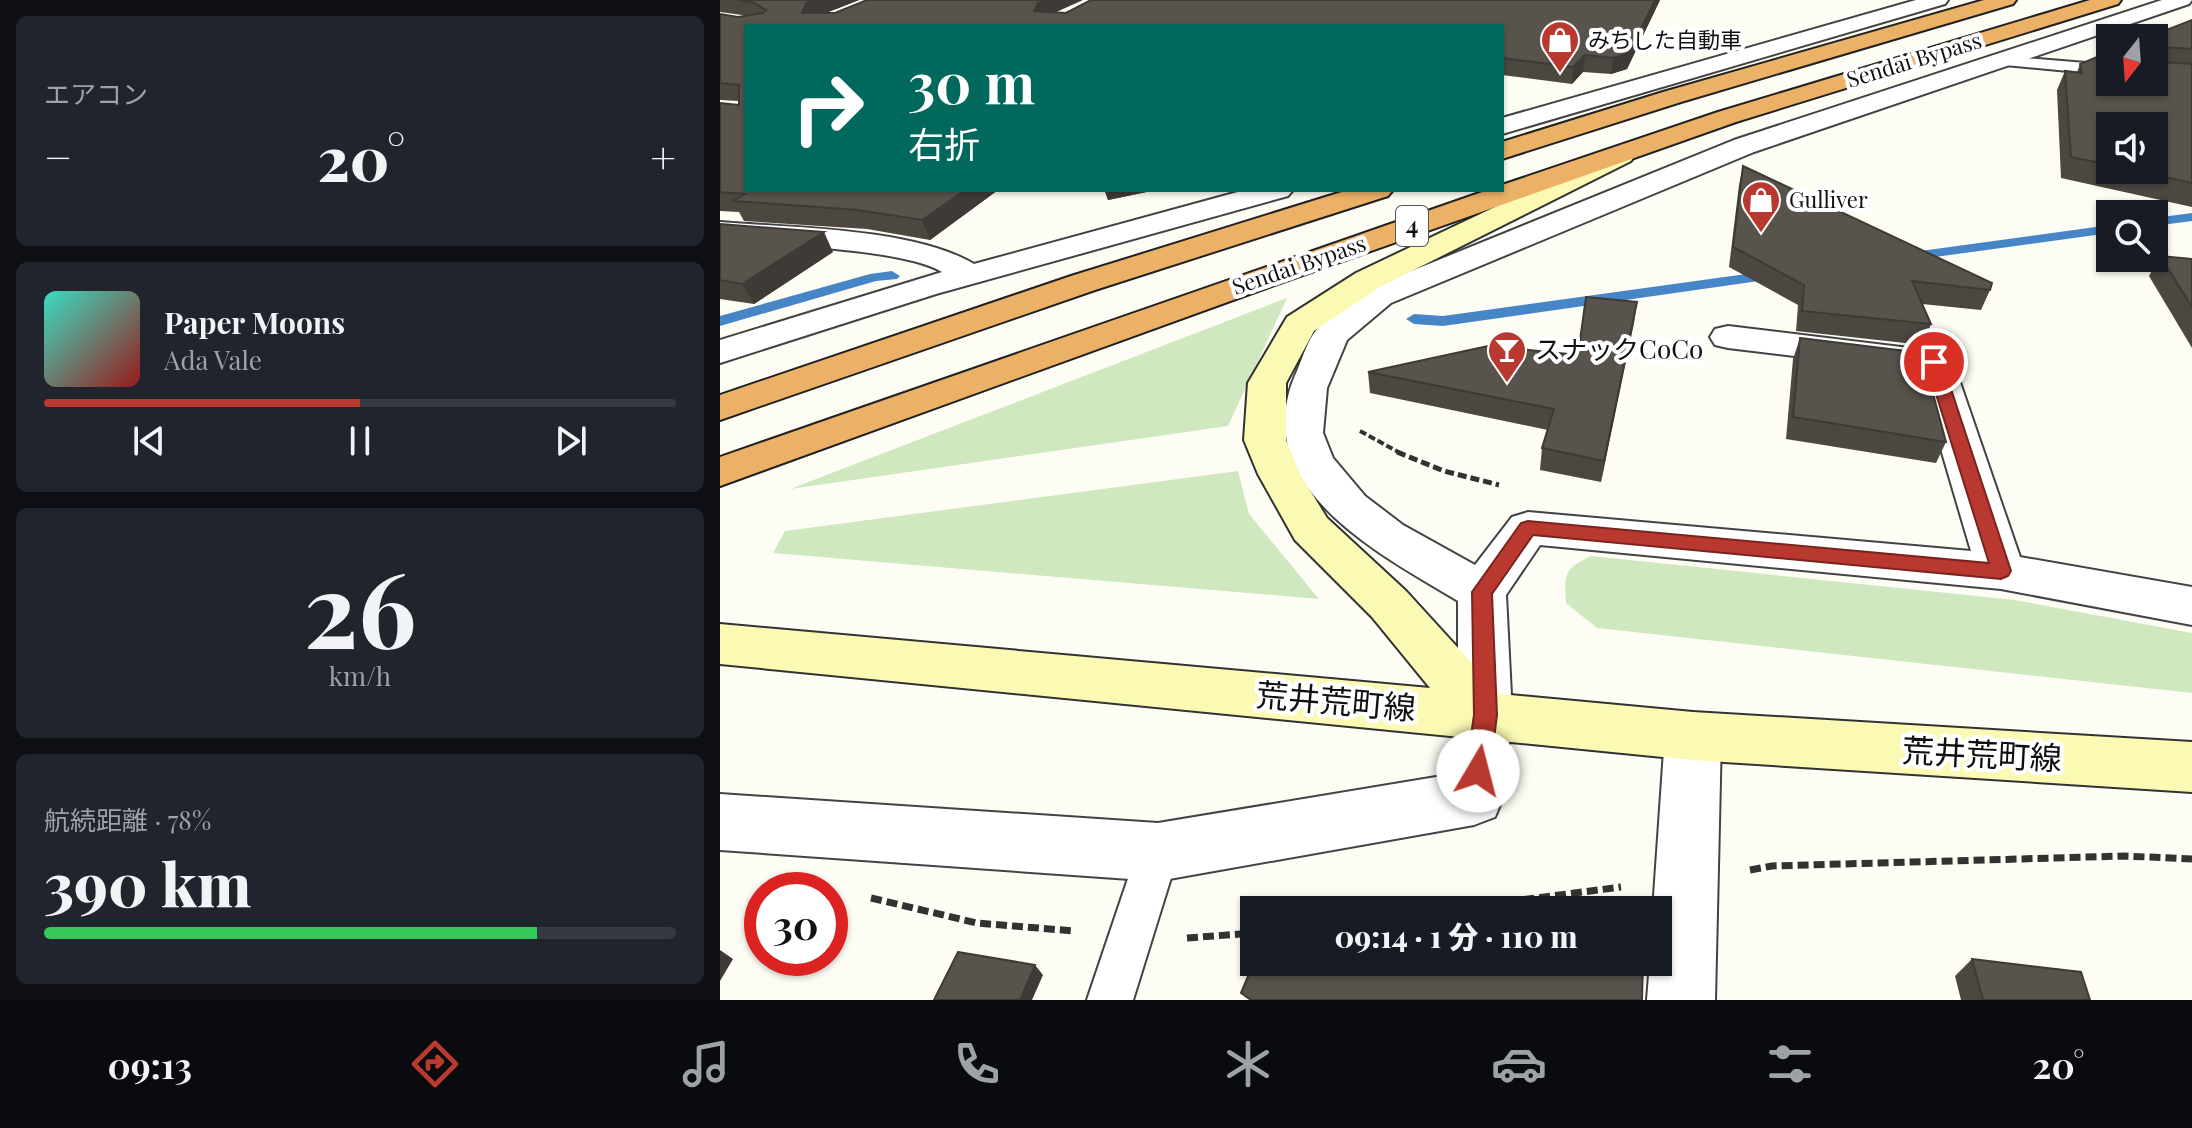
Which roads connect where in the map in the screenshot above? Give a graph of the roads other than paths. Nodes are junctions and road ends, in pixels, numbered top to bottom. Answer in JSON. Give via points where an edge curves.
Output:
{"nodes":[{"id":1,"x":1938,"y":0,"type":"edge"},
{"id":2,"x":2006,"y":0,"type":"edge"},
{"id":3,"x":2111,"y":0,"type":"edge"},
{"id":4,"x":2182,"y":0,"type":"edge"},
{"id":5,"x":2000,"y":61,"type":"junction"},
{"id":6,"x":2096,"y":69,"type":"edge"},
{"id":7,"x":1504,"y":125,"type":"edge"},
{"id":8,"x":1504,"y":150,"type":"edge"},
{"id":9,"x":1624,"y":154,"type":"junction"},
{"id":10,"x":1271,"y":192,"type":"edge"},
{"id":11,"x":1372,"y":192,"type":"edge"},
{"id":12,"x":720,"y":231,"type":"edge"},
{"id":13,"x":1049,"y":255,"type":"junction"},
{"id":14,"x":971,"y":276,"type":"junction"},
{"id":15,"x":1083,"y":283,"type":"junction"},
{"id":16,"x":1728,"y":337,"type":"dead end"},
{"id":17,"x":720,"y":352,"type":"edge"},
{"id":18,"x":720,"y":408,"type":"edge"},
{"id":19,"x":720,"y":472,"type":"edge"},
{"id":20,"x":2001,"y":571,"type":"junction"},
{"id":21,"x":1482,"y":592,"type":"junction"},
{"id":22,"x":2192,"y":606,"type":"edge"},
{"id":23,"x":720,"y":644,"type":"edge"},
{"id":24,"x":1485,"y":715,"type":"junction"},
{"id":25,"x":1693,"y":736,"type":"junction"},
{"id":26,"x":2192,"y":767,"type":"edge"},
{"id":27,"x":720,"y":822,"type":"edge"},
{"id":28,"x":1158,"y":852,"type":"junction"},
{"id":29,"x":1110,"y":1000,"type":"edge"},
{"id":30,"x":1681,"y":1000,"type":"edge"}],
"edges":[{"from":1,"to":7,"type":"street"},
{"from":2,"to":8,"type":"highway","name":"Sendai Bypass"},
{"from":3,"to":9,"type":"highway","name":"Sendai Bypass","number":"4","via":[[1727,117]]},
{"from":4,"to":5,"type":"street"},
{"from":5,"to":6,"type":"lane"},
{"from":5,"to":21,"type":"street","via":[[1744,146],[1379,296],[1331,335],[1308,388],[1303,433],[1314,463],[1349,507],[1377,530]]},
{"from":9,"to":19,"type":"highway","name":"Sendai Bypass","number":"4"},
{"from":9,"to":24,"type":"main road","via":[[1368,280],[1300,325],[1267,383],[1265,440],[1311,529],[1389,604]]},
{"from":10,"to":13,"type":"street"},
{"from":11,"to":15,"type":"highway","name":"Sendai Bypass","number":"4"},
{"from":12,"to":14,"type":"street","via":[[939,257]]},
{"from":13,"to":14,"type":"street"},
{"from":13,"to":15,"type":"street"},
{"from":14,"to":17,"type":"street"},
{"from":15,"to":18,"type":"highway","name":"Sendai Bypass","number":"4"},
{"from":16,"to":20,"type":"street","via":[[1934,362]]},
{"from":20,"to":21,"type":"street","via":[[1528,528]]},
{"from":20,"to":22,"type":"street"},
{"from":21,"to":24,"type":"street"},
{"from":23,"to":24,"type":"main road","name":"荒井荒町線"},
{"from":24,"to":25,"type":"main road","name":"荒井荒町線"},
{"from":24,"to":28,"type":"street","via":[[1474,798]]},
{"from":25,"to":26,"type":"main road","name":"荒井荒町線"},
{"from":25,"to":30,"type":"street"},
{"from":27,"to":28,"type":"street"},
{"from":28,"to":29,"type":"lane"}]}
